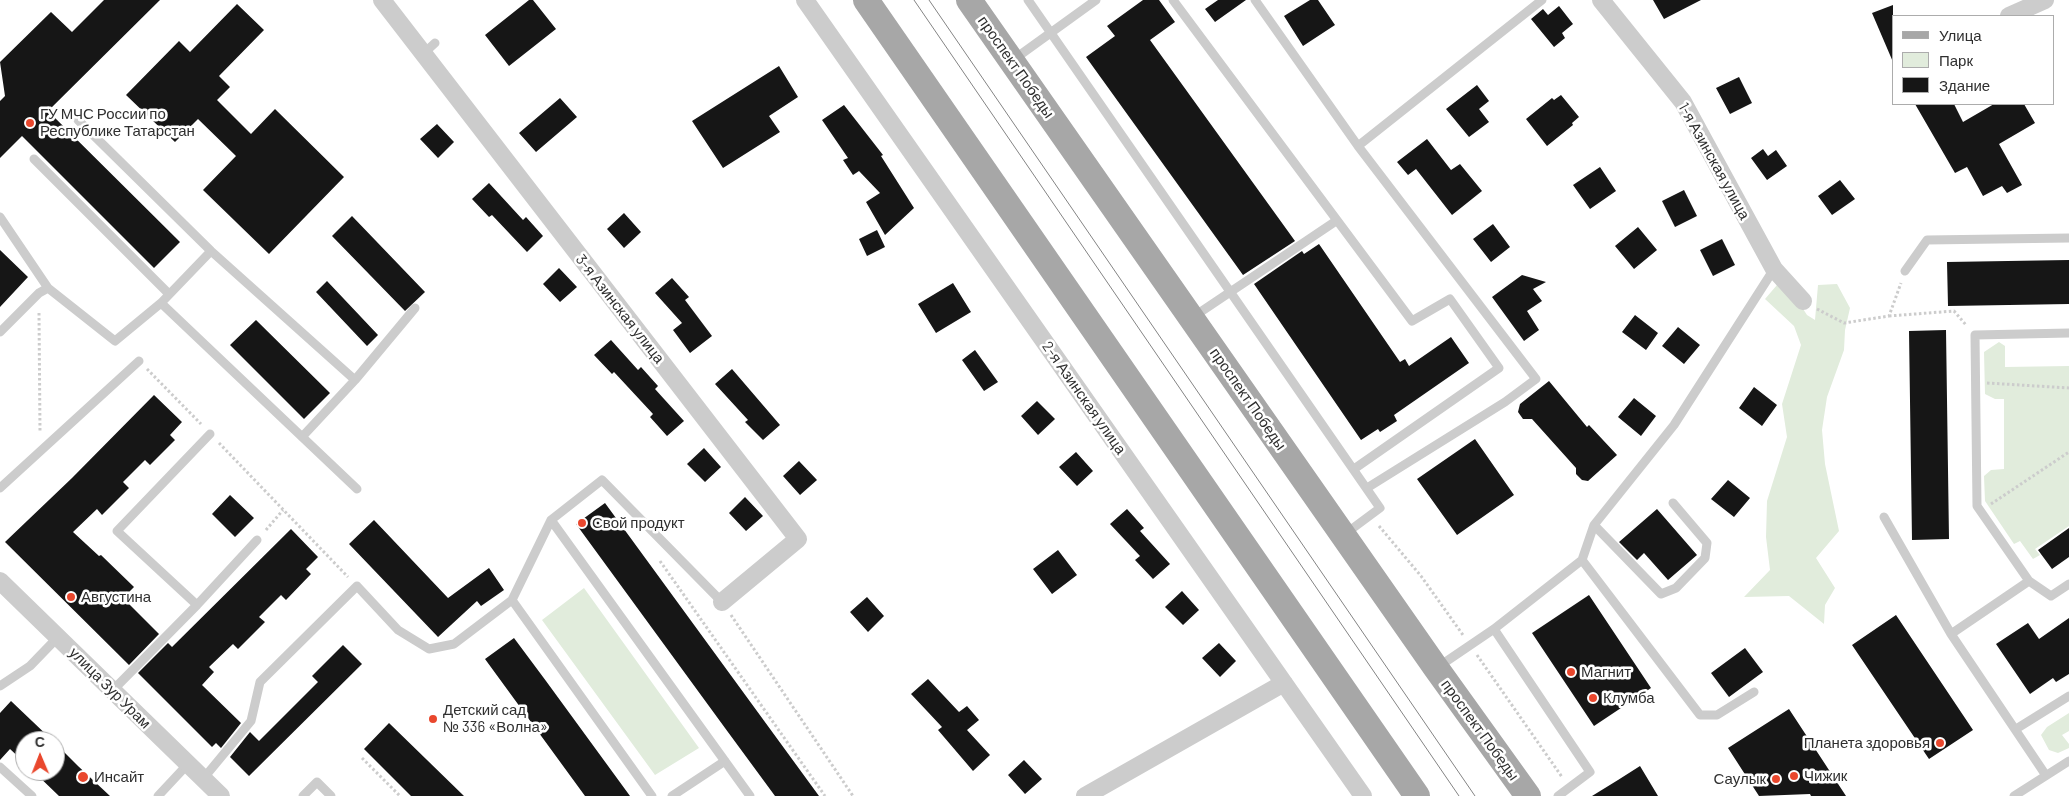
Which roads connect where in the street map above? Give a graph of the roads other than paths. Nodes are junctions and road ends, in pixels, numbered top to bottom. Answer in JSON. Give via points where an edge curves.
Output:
{"nodes":[{"id":1,"x":382,"y":0,"type":"edge"},
{"id":2,"x":805,"y":0,"type":"edge"},
{"id":3,"x":866,"y":0,"type":"edge"},
{"id":4,"x":969,"y":0,"type":"edge"},
{"id":5,"x":1028,"y":0,"type":"edge"},
{"id":6,"x":1096,"y":0,"type":"edge"},
{"id":7,"x":1173,"y":0,"type":"edge"},
{"id":8,"x":1255,"y":0,"type":"edge"},
{"id":9,"x":1542,"y":0,"type":"edge"},
{"id":10,"x":1601,"y":0,"type":"edge"},
{"id":11,"x":2045,"y":0,"type":"edge"},
{"id":12,"x":2011,"y":15,"type":"edge"},
{"id":13,"x":1050,"y":33,"type":"junction"},
{"id":14,"x":1012,"y":60,"type":"junction"},
{"id":15,"x":78,"y":120,"type":"dead end"},
{"id":16,"x":1358,"y":146,"type":"junction"},
{"id":17,"x":34,"y":159,"type":"dead end"},
{"id":18,"x":0,"y":217,"type":"edge"},
{"id":19,"x":1336,"y":221,"type":"junction"},
{"id":20,"x":2069,"y":238,"type":"edge"},
{"id":21,"x":211,"y":251,"type":"junction"},
{"id":22,"x":1774,"y":269,"type":"junction"},
{"id":23,"x":1906,"y":271,"type":"road end"},
{"id":24,"x":48,"y":288,"type":"junction"},
{"id":25,"x":1230,"y":292,"type":"junction"},
{"id":26,"x":170,"y":294,"type":"junction"},
{"id":27,"x":1803,"y":301,"type":"road end"},
{"id":28,"x":161,"y":303,"type":"junction"},
{"id":29,"x":415,"y":308,"type":"dead end"},
{"id":30,"x":1191,"y":318,"type":"junction"},
{"id":31,"x":0,"y":332,"type":"edge"},
{"id":32,"x":2069,"y":332,"type":"edge"},
{"id":33,"x":139,"y":361,"type":"road end"},
{"id":34,"x":355,"y":380,"type":"junction"},
{"id":35,"x":210,"y":434,"type":"road end"},
{"id":36,"x":302,"y":437,"type":"junction"},
{"id":37,"x":1354,"y":469,"type":"junction"},
{"id":38,"x":0,"y":488,"type":"edge"},
{"id":39,"x":1367,"y":488,"type":"junction"},
{"id":40,"x":357,"y":489,"type":"dead end"},
{"id":41,"x":1673,"y":503,"type":"dead end"},
{"id":42,"x":1884,"y":517,"type":"dead end"},
{"id":43,"x":551,"y":520,"type":"junction"},
{"id":44,"x":1594,"y":525,"type":"junction"},
{"id":45,"x":1344,"y":535,"type":"junction"},
{"id":46,"x":257,"y":540,"type":"road end"},
{"id":47,"x":1582,"y":560,"type":"junction"},
{"id":48,"x":0,"y":581,"type":"edge"},
{"id":49,"x":2029,"y":581,"type":"junction"},
{"id":50,"x":2069,"y":584,"type":"edge"},
{"id":51,"x":512,"y":600,"type":"junction"},
{"id":52,"x":722,"y":602,"type":"joint"},
{"id":53,"x":197,"y":605,"type":"junction"},
{"id":54,"x":1494,"y":629,"type":"junction"},
{"id":55,"x":1951,"y":634,"type":"junction"},
{"id":56,"x":58,"y":637,"type":"junction"},
{"id":57,"x":1436,"y":668,"type":"junction"},
{"id":58,"x":1284,"y":683,"type":"junction"},
{"id":59,"x":0,"y":686,"type":"edge"},
{"id":60,"x":113,"y":690,"type":"junction"},
{"id":61,"x":1754,"y":692,"type":"dead end"},
{"id":62,"x":2069,"y":696,"type":"edge"},
{"id":63,"x":2016,"y":728,"type":"junction"},
{"id":64,"x":725,"y":761,"type":"junction"},
{"id":65,"x":2068,"y":762,"type":"edge"},
{"id":66,"x":187,"y":765,"type":"junction"},
{"id":67,"x":0,"y":768,"type":"edge"},
{"id":68,"x":2045,"y":774,"type":"junction"},
{"id":69,"x":203,"y":780,"type":"junction"},
{"id":70,"x":32,"y":796,"type":"edge"},
{"id":71,"x":158,"y":796,"type":"edge"},
{"id":72,"x":220,"y":796,"type":"edge"},
{"id":73,"x":303,"y":796,"type":"edge"},
{"id":74,"x":331,"y":796,"type":"edge"},
{"id":75,"x":652,"y":796,"type":"edge"},
{"id":76,"x":672,"y":796,"type":"edge"},
{"id":77,"x":750,"y":796,"type":"edge"},
{"id":78,"x":1085,"y":796,"type":"edge"},
{"id":79,"x":1363,"y":796,"type":"edge"},
{"id":80,"x":1417,"y":796,"type":"edge"},
{"id":81,"x":1528,"y":796,"type":"edge"},
{"id":82,"x":1558,"y":796,"type":"edge"},
{"id":83,"x":2014,"y":796,"type":"edge"}],
"edges":[{"from":1,"to":52,"type":"street","name":"3-я Азинская улица","via":[[429,49],[798,540]]},
{"from":2,"to":58,"type":"street","name":"2-я Азинская улица"},
{"from":3,"to":80,"type":"main road"},
{"from":4,"to":14,"type":"main road","name":"проспект Победы"},
{"from":5,"to":13,"type":"lane"},
{"from":6,"to":13,"type":"lane"},
{"from":7,"to":19,"type":"lane"},
{"from":8,"to":16,"type":"lane"},
{"from":9,"to":16,"type":"lane"},
{"from":10,"to":22,"type":"street","name":"1-я Азинская улица","via":[[1683,102]]},
{"from":11,"to":12,"type":"street"},
{"from":13,"to":14,"type":"lane"},
{"from":13,"to":25,"type":"lane"},
{"from":14,"to":30,"type":"main road","name":"проспект Победы"},
{"from":15,"to":21,"type":"lane"},
{"from":16,"to":39,"type":"lane","via":[[1536,379],[1505,402]]},
{"from":17,"to":26,"type":"lane"},
{"from":18,"to":24,"type":"lane"},
{"from":19,"to":25,"type":"lane"},
{"from":19,"to":37,"type":"lane","via":[[1412,321],[1450,299],[1499,368]]},
{"from":20,"to":23,"type":"lane","via":[[1927,240]]},
{"from":21,"to":26,"type":"lane"},
{"from":21,"to":34,"type":"lane"},
{"from":22,"to":27,"type":"street","name":"1-я Азинская улица"},
{"from":22,"to":44,"type":"lane","via":[[1674,425]]},
{"from":24,"to":28,"type":"lane","via":[[115,341]]},
{"from":24,"to":31,"type":"lane"},
{"from":25,"to":30,"type":"lane"},
{"from":25,"to":37,"type":"lane"},
{"from":26,"to":28,"type":"lane"},
{"from":28,"to":36,"type":"lane"},
{"from":29,"to":34,"type":"lane"},
{"from":30,"to":45,"type":"main road","name":"проспект Победы"},
{"from":32,"to":49,"type":"lane","via":[[1975,335],[1977,506]]},
{"from":33,"to":38,"type":"lane"},
{"from":34,"to":36,"type":"lane"},
{"from":35,"to":53,"type":"lane","via":[[117,531]]},
{"from":36,"to":40,"type":"lane"},
{"from":37,"to":39,"type":"lane"},
{"from":39,"to":45,"type":"lane","via":[[1380,508]]},
{"from":41,"to":44,"type":"lane","via":[[1707,543],[1705,558],[1676,588],[1661,594]]},
{"from":42,"to":55,"type":"lane"},
{"from":43,"to":51,"type":"lane"},
{"from":43,"to":52,"type":"lane","via":[[602,480]]},
{"from":43,"to":64,"type":"lane"},
{"from":44,"to":47,"type":"lane"},
{"from":45,"to":57,"type":"main road","name":"проспект Победы"},
{"from":46,"to":53,"type":"lane"},
{"from":47,"to":54,"type":"lane"},
{"from":47,"to":61,"type":"lane","via":[[1700,715],[1717,715]]},
{"from":48,"to":56,"type":"street","name":"улица Зур Урам"},
{"from":49,"to":50,"type":"lane","via":[[2051,596]]},
{"from":49,"to":55,"type":"lane"},
{"from":51,"to":69,"type":"lane","via":[[454,644],[429,649],[398,630],[357,586],[260,682],[251,721]]},
{"from":51,"to":75,"type":"lane"},
{"from":53,"to":60,"type":"lane"},
{"from":54,"to":57,"type":"lane"},
{"from":54,"to":82,"type":"lane","via":[[1590,772]]},
{"from":55,"to":63,"type":"lane"},
{"from":56,"to":59,"type":"lane","via":[[30,666]]},
{"from":56,"to":60,"type":"street","name":"улица Зур Урам"},
{"from":57,"to":81,"type":"main road","name":"проспект Победы"},
{"from":58,"to":78,"type":"street"},
{"from":58,"to":79,"type":"street","name":"2-я Азинская улица"},
{"from":60,"to":66,"type":"street","name":"улица Зур Урам"},
{"from":62,"to":63,"type":"lane"},
{"from":63,"to":68,"type":"lane"},
{"from":64,"to":76,"type":"lane"},
{"from":64,"to":77,"type":"lane"},
{"from":65,"to":68,"type":"lane"},
{"from":66,"to":69,"type":"street","name":"улица Зур Урам"},
{"from":66,"to":71,"type":"lane"},
{"from":67,"to":70,"type":"lane"},
{"from":68,"to":83,"type":"lane"},
{"from":69,"to":72,"type":"street","name":"улица Зур Урам"},
{"from":73,"to":74,"type":"lane","via":[[317,782]]}]}
